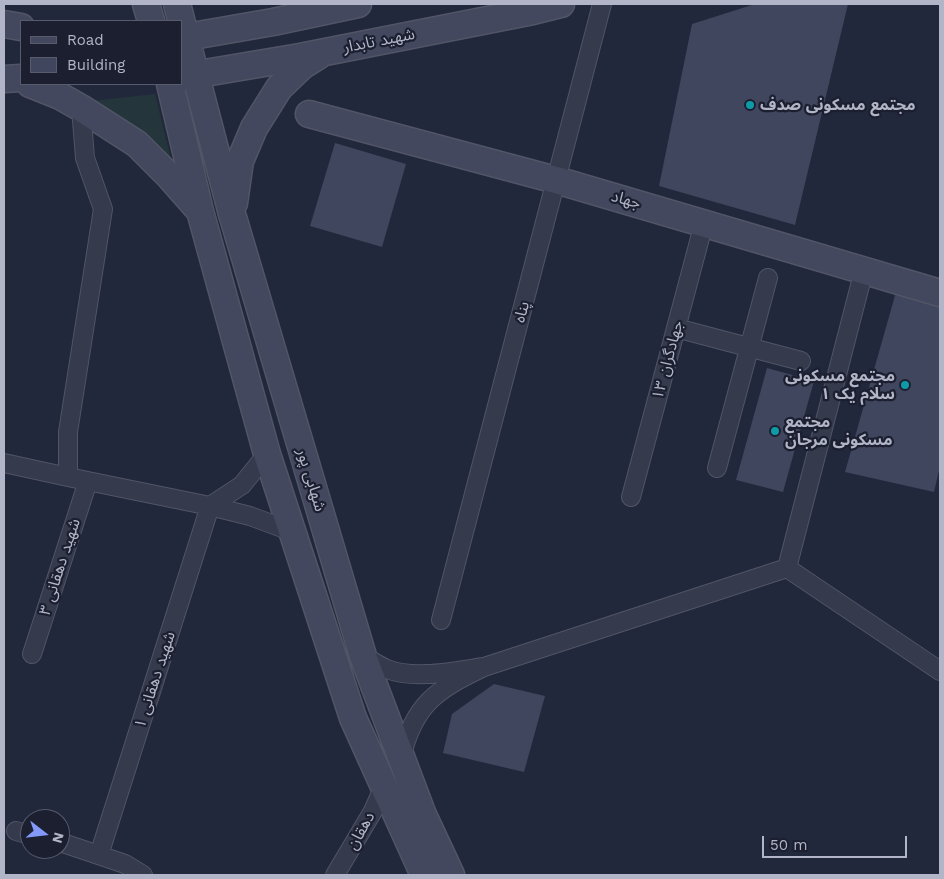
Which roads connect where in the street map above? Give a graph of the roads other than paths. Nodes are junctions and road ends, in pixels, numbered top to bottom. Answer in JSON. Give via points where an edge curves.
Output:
{"nodes":[{"id":1,"x":146,"y":4,"type":"edge"},
{"id":2,"x":177,"y":4,"type":"edge"},
{"id":3,"x":358,"y":4,"type":"edge"},
{"id":4,"x":561,"y":4,"type":"edge"},
{"id":5,"x":602,"y":4,"type":"edge"},
{"id":6,"x":151,"y":20,"type":"edge"},
{"id":7,"x":180,"y":20,"type":"edge"},
{"id":8,"x":273,"y":22,"type":"junction"},
{"id":9,"x":4,"y":24,"type":"edge"},
{"id":10,"x":20,"y":28,"type":"edge"},
{"id":11,"x":184,"y":38,"type":"edge"},
{"id":12,"x":325,"y":52,"type":"junction"},
{"id":13,"x":281,"y":60,"type":"junction"},
{"id":14,"x":189,"y":76,"type":"edge"},
{"id":15,"x":32,"y":85,"type":"edge"},
{"id":16,"x":170,"y":85,"type":"edge"},
{"id":17,"x":81,"y":108,"type":"junction"},
{"id":18,"x":310,"y":114,"type":"dead end"},
{"id":19,"x":556,"y":180,"type":"junction"},
{"id":20,"x":200,"y":211,"type":"junction"},
{"id":21,"x":232,"y":214,"type":"junction"},
{"id":22,"x":704,"y":224,"type":"junction"},
{"id":23,"x":864,"y":270,"type":"junction"},
{"id":24,"x":768,"y":278,"type":"dead end"},
{"id":25,"x":940,"y":293,"type":"edge"},
{"id":26,"x":676,"y":328,"type":"junction"},
{"id":27,"x":749,"y":348,"type":"junction"},
{"id":28,"x":801,"y":361,"type":"dead end"},
{"id":29,"x":267,"y":454,"type":"junction"},
{"id":30,"x":4,"y":463,"type":"edge"},
{"id":31,"x":717,"y":468,"type":"dead end"},
{"id":32,"x":68,"y":477,"type":"junction"},
{"id":33,"x":88,"y":481,"type":"junction"},
{"id":34,"x":632,"y":497,"type":"dead end"},
{"id":35,"x":210,"y":506,"type":"junction"},
{"id":36,"x":293,"y":532,"type":"junction"},
{"id":37,"x":787,"y":568,"type":"junction"},
{"id":38,"x":441,"y":620,"type":"dead end"},
{"id":39,"x":32,"y":654,"type":"dead end"},
{"id":40,"x":363,"y":656,"type":"junction"},
{"id":41,"x":484,"y":667,"type":"junction"},
{"id":42,"x":940,"y":671,"type":"edge"},
{"id":43,"x":401,"y":758,"type":"junction"},
{"id":44,"x":384,"y":786,"type":"junction"},
{"id":45,"x":70,"y":845,"type":"edge"},
{"id":46,"x":99,"y":855,"type":"junction"},
{"id":47,"x":143,"y":875,"type":"edge"},
{"id":48,"x":335,"y":875,"type":"edge"},
{"id":49,"x":424,"y":875,"type":"edge"},
{"id":50,"x":451,"y":875,"type":"edge"}],
"edges":[{"from":1,"to":6,"type":"main road"},
{"from":2,"to":7,"type":"main road","name":"شهابی پور"},
{"from":3,"to":8,"type":"main road"},
{"from":4,"to":12,"type":"main road","name":"شهید تابدار"},
{"from":5,"to":19,"type":"street","name":"پناه"},
{"from":8,"to":11,"type":"main road"},
{"from":8,"to":13,"type":"main road"},
{"from":9,"to":10,"type":"main road"},
{"from":11,"to":14,"type":"main road","name":"شهابی پور"},
{"from":12,"to":13,"type":"main road","name":"شهید تابدار"},
{"from":12,"to":21,"type":"main road","via":[[302,66],[279,88],[254,128],[240,161]]},
{"from":13,"to":14,"type":"main road","name":"شهید تابدار"},
{"from":14,"to":21,"type":"main road","name":"شهابی پور"},
{"from":15,"to":17,"type":"main road"},
{"from":16,"to":20,"type":"main road","name":"شهابی پور"},
{"from":17,"to":20,"type":"main road","via":[[137,144]]},
{"from":17,"to":32,"type":"street","via":[[84,158],[103,209],[68,432]]},
{"from":18,"to":19,"type":"main road","name":"جهاد"},
{"from":19,"to":22,"type":"main road","name":"جهاد"},
{"from":19,"to":38,"type":"street","name":"پناه"},
{"from":20,"to":29,"type":"main road","name":"شهابی پور"},
{"from":21,"to":40,"type":"main road","name":"شهابی پور"},
{"from":22,"to":23,"type":"main road","name":"جهاد"},
{"from":22,"to":26,"type":"street","name":"جهادگران ۱۳"},
{"from":23,"to":25,"type":"main road","name":"جهاد"},
{"from":23,"to":37,"type":"street"},
{"from":24,"to":27,"type":"street"},
{"from":26,"to":27,"type":"street"},
{"from":26,"to":34,"type":"street","name":"جهادگران ۱۳"},
{"from":27,"to":28,"type":"street"},
{"from":27,"to":31,"type":"street"},
{"from":29,"to":35,"type":"street","via":[[242,485]]},
{"from":29,"to":36,"type":"main road","name":"شهابی پور"},
{"from":30,"to":32,"type":"street"},
{"from":32,"to":33,"type":"street"},
{"from":33,"to":35,"type":"street"},
{"from":33,"to":39,"type":"street","name":"شهید دهقانی ۳"},
{"from":35,"to":36,"type":"street"},
{"from":35,"to":46,"type":"street","name":"شهید دهقانی ۱"},
{"from":36,"to":44,"type":"main road","name":"شهابی پور","via":[[353,718]]},
{"from":37,"to":41,"type":"street"},
{"from":37,"to":42,"type":"street"},
{"from":40,"to":41,"type":"street","via":[[387,669],[408,674]]},
{"from":40,"to":43,"type":"main road","name":"شهابی پور"},
{"from":41,"to":43,"type":"street","via":[[453,682],[419,712],[406,738]]},
{"from":43,"to":50,"type":"main road","name":"شهابی پور"},
{"from":44,"to":48,"type":"street","name":"دهقان"},
{"from":44,"to":49,"type":"main road","name":"شهابی پور"},
{"from":45,"to":46,"type":"street"},
{"from":46,"to":47,"type":"street","via":[[125,864]]}]}
